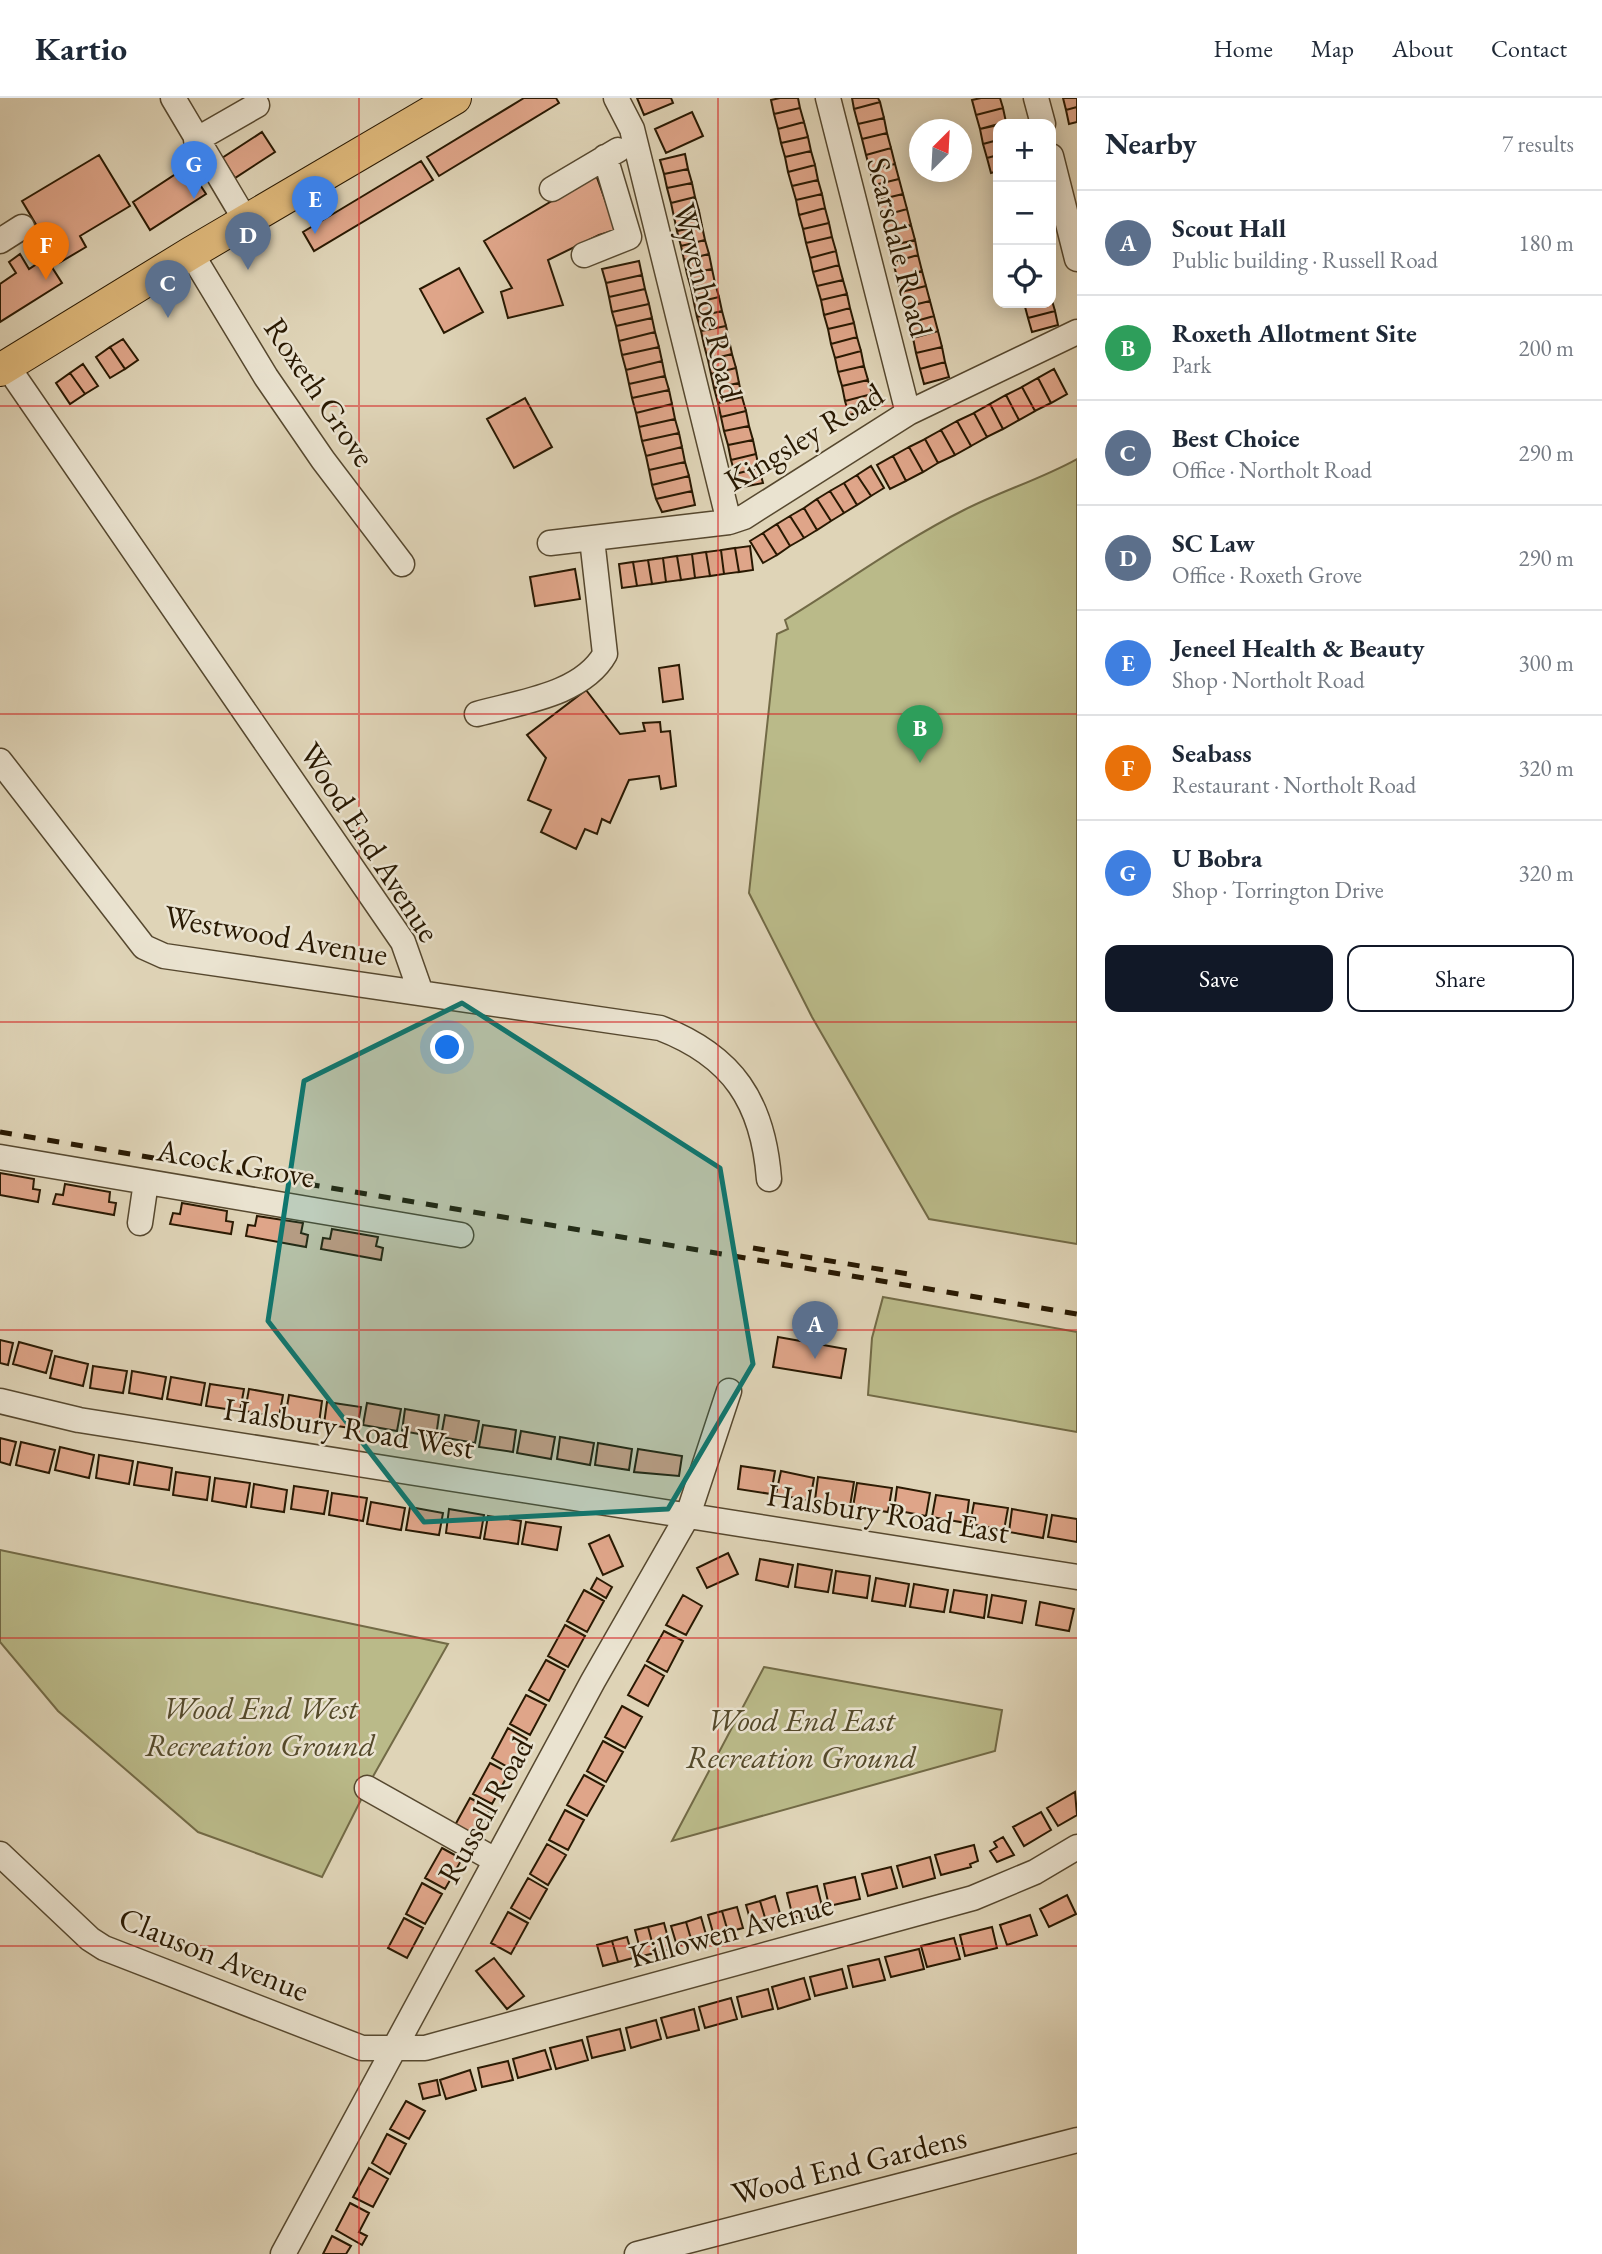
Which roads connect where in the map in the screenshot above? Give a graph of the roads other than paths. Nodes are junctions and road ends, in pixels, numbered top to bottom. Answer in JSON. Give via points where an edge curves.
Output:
{"nodes":[{"id":1,"x":173,"y":98,"type":"edge"},
{"id":2,"x":455,"y":98,"type":"edge"},
{"id":3,"x":616,"y":98,"type":"edge"},
{"id":4,"x":828,"y":98,"type":"edge"},
{"id":5,"x":1036,"y":98,"type":"edge"},
{"id":6,"x":257,"y":105,"type":"dead end"},
{"id":7,"x":1042,"y":119,"type":"edge"},
{"id":8,"x":196,"y":140,"type":"junction"},
{"id":9,"x":635,"y":145,"type":"junction"},
{"id":10,"x":605,"y":157,"type":"junction"},
{"id":11,"x":1056,"y":176,"type":"edge"},
{"id":12,"x":552,"y":189,"type":"dead end"},
{"id":13,"x":246,"y":221,"type":"junction"},
{"id":14,"x":22,"y":227,"type":"dead end"},
{"id":15,"x":0,"y":241,"type":"edge"},
{"id":16,"x":191,"y":253,"type":"junction"},
{"id":17,"x":584,"y":255,"type":"dead end"},
{"id":18,"x":1077,"y":259,"type":"edge"},
{"id":19,"x":1077,"y":332,"type":"edge"},
{"id":20,"x":4,"y":368,"type":"edge"},
{"id":21,"x":908,"y":413,"type":"junction"},
{"id":22,"x":729,"y":522,"type":"junction"},
{"id":23,"x":592,"y":539,"type":"junction"},
{"id":24,"x":550,"y":543,"type":"dead end"},
{"id":25,"x":402,"y":564,"type":"dead end"},
{"id":26,"x":477,"y":714,"type":"dead end"},
{"id":27,"x":0,"y":761,"type":"edge"},
{"id":28,"x":421,"y":993,"type":"junction"},
{"id":29,"x":0,"y":1157,"type":"edge"},
{"id":30,"x":769,"y":1179,"type":"dead end"},
{"id":31,"x":146,"y":1182,"type":"junction"},
{"id":32,"x":139,"y":1223,"type":"dead end"},
{"id":33,"x":461,"y":1235,"type":"dead end"},
{"id":34,"x":729,"y":1391,"type":"dead end"},
{"id":35,"x":0,"y":1401,"type":"edge"},
{"id":36,"x":688,"y":1515,"type":"junction"},
{"id":37,"x":1077,"y":1577,"type":"edge"},
{"id":38,"x":367,"y":1788,"type":"dead end"},
{"id":39,"x":1077,"y":1847,"type":"edge"},
{"id":40,"x":0,"y":1854,"type":"edge"},
{"id":41,"x":495,"y":1860,"type":"junction"},
{"id":42,"x":393,"y":2048,"type":"junction"},
{"id":43,"x":1077,"y":2140,"type":"edge"},
{"id":44,"x":284,"y":2254,"type":"edge"},
{"id":45,"x":637,"y":2254,"type":"edge"}],
"edges":[{"from":1,"to":8,"type":"street"},
{"from":2,"to":13,"type":"main road"},
{"from":3,"to":9,"type":"street","name":"Wyvenhoe Road"},
{"from":4,"to":21,"type":"street","name":"Scarsdale Road"},
{"from":5,"to":7,"type":"street"},
{"from":6,"to":8,"type":"street"},
{"from":8,"to":13,"type":"street"},
{"from":9,"to":10,"type":"street"},
{"from":9,"to":22,"type":"street","name":"Wyvenhoe Road"},
{"from":10,"to":12,"type":"street"},
{"from":10,"to":17,"type":"street","via":[[629,237]]},
{"from":11,"to":18,"type":"street"},
{"from":13,"to":16,"type":"main road"},
{"from":14,"to":15,"type":"street"},
{"from":16,"to":20,"type":"main road"},
{"from":16,"to":25,"type":"street","name":"Roxeth Grove","via":[[273,387]]},
{"from":19,"to":21,"type":"street","name":"Kingsley Road"},
{"from":20,"to":28,"type":"street","name":"Wood End Avenue","via":[[402,943]]},
{"from":21,"to":22,"type":"street","name":"Kingsley Road","via":[[744,517]]},
{"from":22,"to":23,"type":"street","name":"Kingsley Road"},
{"from":23,"to":24,"type":"street","name":"Kingsley Road"},
{"from":23,"to":26,"type":"street","via":[[605,654],[597,667],[563,689]]},
{"from":27,"to":28,"type":"street","name":"Westwood Avenue","via":[[144,947],[164,956]]},
{"from":28,"to":30,"type":"street","name":"Wood End Avenue","via":[[660,1028],[689,1040],[724,1065],[752,1102],[766,1143]]},
{"from":29,"to":31,"type":"street","name":"Acock Grove"},
{"from":31,"to":32,"type":"street"},
{"from":31,"to":33,"type":"street","name":"Acock Grove"},
{"from":34,"to":36,"type":"street","name":"Russell Road"},
{"from":35,"to":36,"type":"street","name":"Halsbury Road West","via":[[79,1420]]},
{"from":36,"to":37,"type":"street","name":"Halsbury Road East"},
{"from":36,"to":41,"type":"street","name":"Russell Road"},
{"from":38,"to":41,"type":"street"},
{"from":39,"to":42,"type":"street","name":"Killowen Avenue","via":[[1035,1872],[973,1898],[425,2048]]},
{"from":40,"to":42,"type":"street","name":"Clauson Avenue","via":[[104,1948],[362,2048]]},
{"from":41,"to":42,"type":"street","name":"Russell Road"},
{"from":42,"to":44,"type":"street","name":"Russell Road"},
{"from":43,"to":45,"type":"street","name":"Wood End Gardens"}]}
